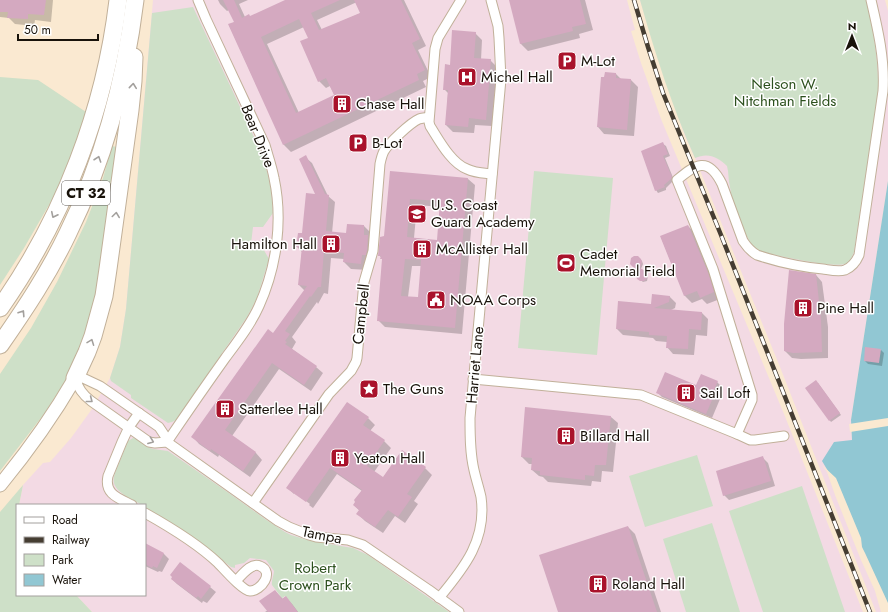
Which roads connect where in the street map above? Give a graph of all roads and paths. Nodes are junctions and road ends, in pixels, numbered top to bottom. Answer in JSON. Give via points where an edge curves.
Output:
{"nodes":[{"id":1,"x":118,"y":0,"type":"edge"},
{"id":2,"x":135,"y":0,"type":"edge"},
{"id":3,"x":198,"y":0,"type":"edge"},
{"id":4,"x":461,"y":0,"type":"edge"},
{"id":5,"x":491,"y":0,"type":"edge"},
{"id":6,"x":871,"y":0,"type":"edge"},
{"id":7,"x":131,"y":25,"type":"junction"},
{"id":8,"x":428,"y":117,"type":"junction"},
{"id":9,"x":492,"y":174,"type":"junction"},
{"id":10,"x":0,"y":308,"type":"edge"},
{"id":11,"x":0,"y":345,"type":"edge"},
{"id":12,"x":74,"y":378,"type":"junction"},
{"id":13,"x":473,"y":379,"type":"junction"},
{"id":14,"x":139,"y":413,"type":"junction"},
{"id":15,"x":129,"y":427,"type":"junction"},
{"id":16,"x":737,"y":434,"type":"junction"},
{"id":17,"x":784,"y":436,"type":"dead end"},
{"id":18,"x":167,"y":442,"type":"junction"},
{"id":19,"x":0,"y":485,"type":"edge"},
{"id":20,"x":253,"y":503,"type":"junction"},
{"id":21,"x":130,"y":504,"type":"edge"},
{"id":22,"x":146,"y":514,"type":"edge"},
{"id":23,"x":236,"y":581,"type":"dead end"},
{"id":24,"x":439,"y":598,"type":"junction"},
{"id":25,"x":459,"y":612,"type":"edge"}],
"edges":[{"from":1,"to":10,"type":"highway","number":"CT 32","one_way":true,"via":[[102,87],[80,156],[35,252]]},
{"from":2,"to":7,"type":"highway","number":"CT 32"},
{"from":3,"to":18,"type":"street","name":"Bear Drive","via":[[265,145],[278,203],[278,234],[270,277],[253,319]]},
{"from":4,"to":8,"type":"street","via":[[434,49]]},
{"from":5,"to":9,"type":"street","name":"Harriet Lane","via":[[499,32],[501,58]]},
{"from":6,"to":16,"type":"street","via":[[882,50],[884,79],[859,255],[854,265],[836,271],[757,255],[746,247],[722,184],[709,167],[698,166],[677,180],[713,269],[752,395]]},
{"from":11,"to":7,"type":"highway","number":"CT 32","one_way":true,"via":[[52,263],[84,196],[114,111]]},
{"from":12,"to":7,"type":"highway","one_way":true,"via":[[87,352],[104,296],[135,63]]},
{"from":8,"to":9,"type":"street","via":[[430,126],[453,161],[472,171]]},
{"from":8,"to":20,"type":"street","name":"Campbell","via":[[411,124],[392,140],[382,156],[373,251],[364,282],[357,358],[354,366],[329,394]]},
{"from":9,"to":13,"type":"street","name":"Harriet Lane"},
{"from":12,"to":14,"type":"street","name":"Tampa","via":[[83,378],[100,386]]},
{"from":12,"to":15,"type":"street","one_way":true,"via":[[84,396]]},
{"from":12,"to":19,"type":"main road","via":[[60,404]]},
{"from":13,"to":16,"type":"street","via":[[641,395]]},
{"from":13,"to":24,"type":"street","name":"Harriet Lane","via":[[470,447],[481,497],[481,522],[471,555]]},
{"from":14,"to":15,"type":"street"},
{"from":14,"to":18,"type":"street","name":"Tampa","via":[[159,427]]},
{"from":15,"to":18,"type":"street","one_way":true,"via":[[149,442]]},
{"from":15,"to":21,"type":"street","via":[[108,476],[107,485],[111,492]]},
{"from":16,"to":17,"type":"street","via":[[750,440]]},
{"from":18,"to":20,"type":"street","name":"Tampa"},
{"from":20,"to":24,"type":"street","name":"Tampa","via":[[278,521],[299,531],[316,537],[348,540],[363,545]]},
{"from":22,"to":23,"type":"street","via":[[193,543]]},
{"from":24,"to":25,"type":"street","name":"Tampa"}]}
